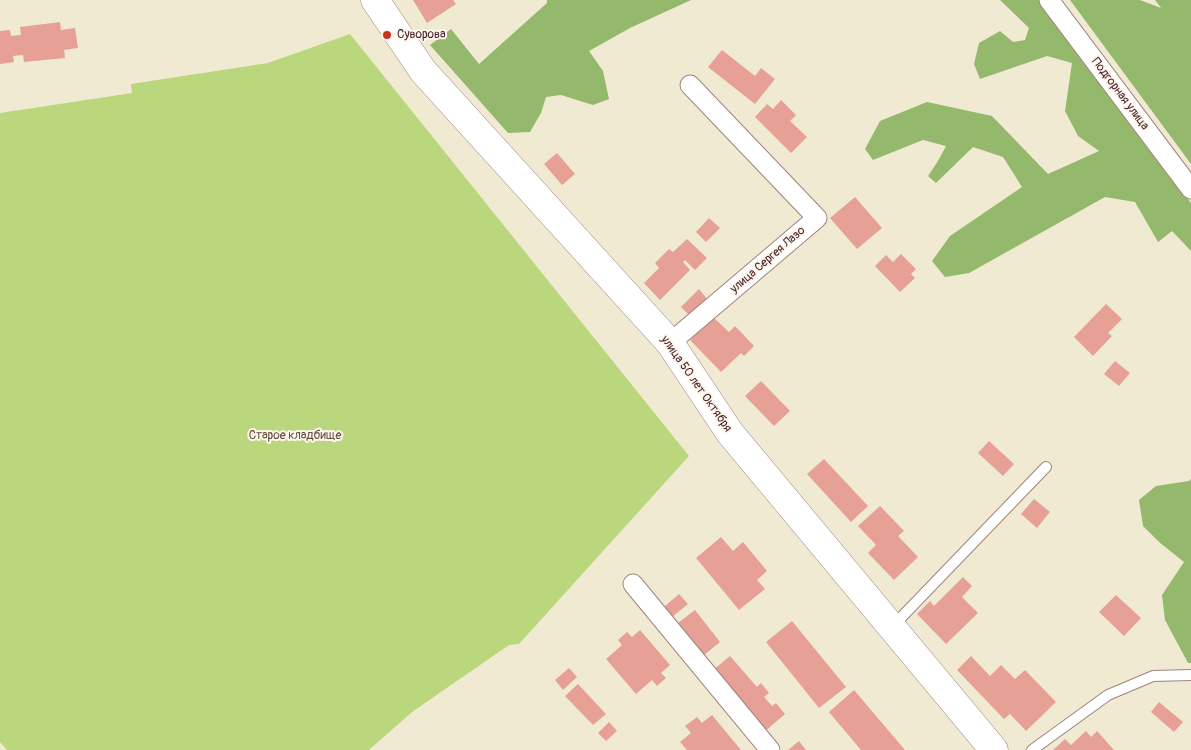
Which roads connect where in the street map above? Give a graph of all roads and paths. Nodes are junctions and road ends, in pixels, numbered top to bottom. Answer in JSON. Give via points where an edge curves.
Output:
{"nodes":[{"id":1,"x":375,"y":0,"type":"edge"},
{"id":2,"x":1049,"y":0,"type":"edge"},
{"id":3,"x":690,"y":85,"type":"dead end"},
{"id":4,"x":1191,"y":189,"type":"edge"},
{"id":5,"x":670,"y":343,"type":"junction"},
{"id":6,"x":1046,"y":467,"type":"dead end"},
{"id":7,"x":633,"y":584,"type":"dead end"},
{"id":8,"x":891,"y":627,"type":"junction"},
{"id":9,"x":1191,"y":675,"type":"edge"},
{"id":10,"x":770,"y":750,"type":"edge"},
{"id":11,"x":994,"y":750,"type":"edge"},
{"id":12,"x":1032,"y":750,"type":"edge"}],
"edges":[{"from":1,"to":5,"type":"main road","name":"улица 50 лет Октября","via":[[423,71]]},
{"from":2,"to":4,"type":"street","name":"Подгорная улица"},
{"from":3,"to":5,"type":"street","name":"улица Сергея Лазо","via":[[817,218]]},
{"from":5,"to":8,"type":"main road","name":"улица 50 лет Октября","via":[[730,433]]},
{"from":6,"to":8,"type":"lane"},
{"from":7,"to":10,"type":"street"},
{"from":8,"to":11,"type":"main road","name":"улица 50 лет Октября"},
{"from":9,"to":12,"type":"lane","via":[[1153,676],[1108,695]]}]}
